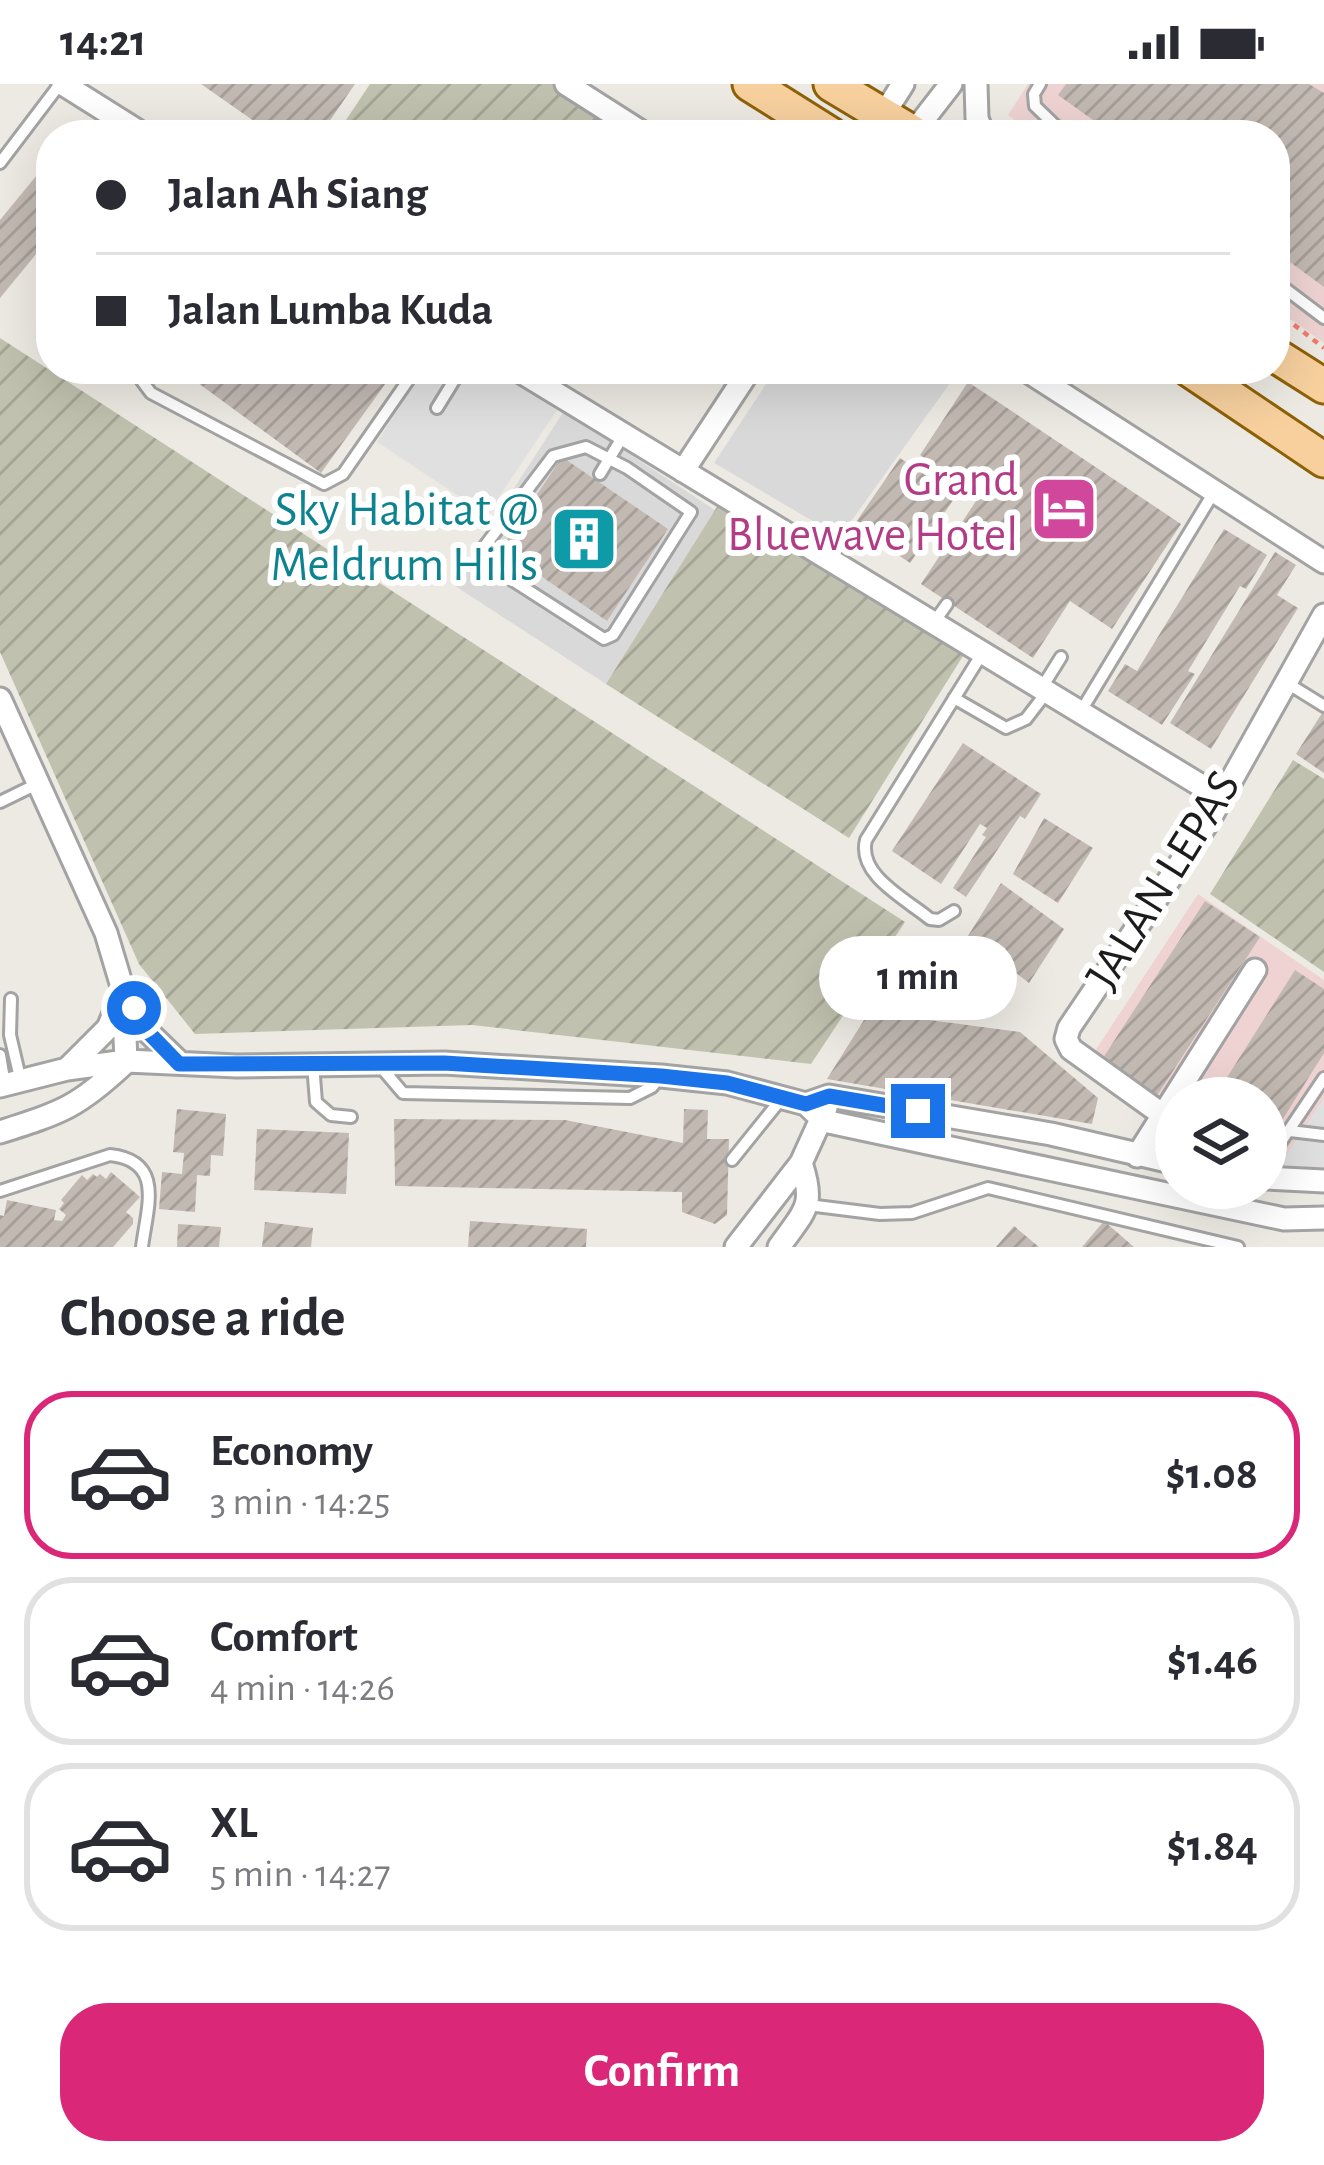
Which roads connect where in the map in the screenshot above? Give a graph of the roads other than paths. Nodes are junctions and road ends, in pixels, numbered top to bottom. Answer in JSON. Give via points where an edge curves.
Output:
{"nodes":[{"id":1,"x":566,"y":84,"type":"edge"},
{"id":2,"x":750,"y":84,"type":"edge"},
{"id":3,"x":831,"y":84,"type":"edge"},
{"id":4,"x":903,"y":84,"type":"edge"},
{"id":5,"x":951,"y":84,"type":"edge"},
{"id":6,"x":976,"y":84,"type":"edge"},
{"id":7,"x":1040,"y":84,"type":"edge"},
{"id":8,"x":72,"y":86,"type":"edge"},
{"id":9,"x":884,"y":115,"type":"junction"},
{"id":10,"x":40,"y":120,"type":"edge"},
{"id":11,"x":122,"y":120,"type":"edge"},
{"id":12,"x":622,"y":120,"type":"edge"},
{"id":13,"x":803,"y":120,"type":"edge"},
{"id":14,"x":892,"y":120,"type":"edge"},
{"id":15,"x":925,"y":120,"type":"edge"},
{"id":16,"x":978,"y":120,"type":"edge"},
{"id":17,"x":1049,"y":120,"type":"edge"},
{"id":18,"x":36,"y":124,"type":"edge"},
{"id":19,"x":0,"y":163,"type":"edge"},
{"id":20,"x":1290,"y":292,"type":"edge"},
{"id":21,"x":1324,"y":318,"type":"edge"},
{"id":22,"x":1290,"y":364,"type":"edge"},
{"id":23,"x":144,"y":384,"type":"edge"},
{"id":24,"x":402,"y":384,"type":"edge"},
{"id":25,"x":451,"y":384,"type":"edge"},
{"id":26,"x":540,"y":384,"type":"edge"},
{"id":27,"x":740,"y":384,"type":"edge"},
{"id":28,"x":1047,"y":384,"type":"edge"},
{"id":29,"x":1211,"y":384,"type":"edge"},
{"id":30,"x":1324,"y":386,"type":"edge"},
{"id":31,"x":437,"y":408,"type":"dead end"},
{"id":32,"x":632,"y":441,"type":"junction"},
{"id":33,"x":610,"y":458,"type":"junction"},
{"id":34,"x":1324,"y":460,"type":"edge"},
{"id":35,"x":627,"y":468,"type":"junction"},
{"id":36,"x":683,"y":471,"type":"junction"},
{"id":37,"x":600,"y":474,"type":"dead end"},
{"id":38,"x":1214,"y":491,"type":"junction"},
{"id":39,"x":1324,"y":562,"type":"edge"},
{"id":40,"x":1324,"y":615,"type":"edge"},
{"id":41,"x":983,"y":652,"type":"junction"},
{"id":42,"x":1061,"y":657,"type":"dead end"},
{"id":43,"x":1286,"y":683,"type":"junction"},
{"id":44,"x":1043,"y":691,"type":"junction"},
{"id":45,"x":954,"y":698,"type":"junction"},
{"id":46,"x":0,"y":699,"type":"edge"},
{"id":47,"x":1324,"y":706,"type":"edge"},
{"id":48,"x":1079,"y":714,"type":"junction"},
{"id":49,"x":39,"y":783,"type":"junction"},
{"id":50,"x":1220,"y":797,"type":"junction"},
{"id":51,"x":0,"y":802,"type":"edge"},
{"id":52,"x":954,"y":911,"type":"dead end"},
{"id":53,"x":1255,"y":970,"type":"dead end"},
{"id":54,"x":123,"y":990,"type":"junction"},
{"id":55,"x":0,"y":1030,"type":"edge"},
{"id":56,"x":0,"y":1055,"type":"edge"},
{"id":57,"x":127,"y":1061,"type":"junction"},
{"id":58,"x":179,"y":1064,"type":"junction"},
{"id":59,"x":313,"y":1064,"type":"junction"},
{"id":60,"x":67,"y":1069,"type":"junction"},
{"id":61,"x":1187,"y":1077,"type":"edge"},
{"id":62,"x":1324,"y":1078,"type":"edge"},
{"id":63,"x":9,"y":1084,"type":"edge"},
{"id":64,"x":829,"y":1096,"type":"junction"},
{"id":65,"x":782,"y":1098,"type":"junction"},
{"id":66,"x":806,"y":1104,"type":"junction"},
{"id":67,"x":1155,"y":1109,"type":"edge"},
{"id":68,"x":351,"y":1118,"type":"dead end"},
{"id":69,"x":824,"y":1121,"type":"junction"},
{"id":70,"x":1155,"y":1128,"type":"edge"},
{"id":71,"x":1290,"y":1131,"type":"junction"},
{"id":72,"x":0,"y":1132,"type":"edge"},
{"id":73,"x":1287,"y":1135,"type":"edge"},
{"id":74,"x":1324,"y":1135,"type":"edge"},
{"id":75,"x":1138,"y":1156,"type":"junction"},
{"id":76,"x":1155,"y":1159,"type":"edge"},
{"id":77,"x":732,"y":1160,"type":"dead end"},
{"id":78,"x":801,"y":1163,"type":"junction"},
{"id":79,"x":1287,"y":1179,"type":"edge"},
{"id":80,"x":1324,"y":1181,"type":"edge"},
{"id":81,"x":0,"y":1191,"type":"edge"},
{"id":82,"x":808,"y":1205,"type":"junction"},
{"id":83,"x":1324,"y":1218,"type":"edge"},
{"id":84,"x":142,"y":1247,"type":"edge"},
{"id":85,"x":736,"y":1247,"type":"edge"},
{"id":86,"x":779,"y":1247,"type":"edge"},
{"id":87,"x":1238,"y":1247,"type":"edge"}],
"edges":[{"from":1,"to":12,"type":"street"},
{"from":2,"to":13,"type":"main road"},
{"from":3,"to":9,"type":"main road"},
{"from":4,"to":9,"type":"street"},
{"from":5,"to":15,"type":"street"},
{"from":6,"to":16,"type":"street"},
{"from":7,"to":17,"type":"lane","via":[[1035,106]]},
{"from":8,"to":10,"type":"lane"},
{"from":8,"to":11,"type":"street"},
{"from":9,"to":14,"type":"main road"},
{"from":18,"to":19,"type":"lane"},
{"from":20,"to":21,"type":"lane"},
{"from":22,"to":30,"type":"main road"},
{"from":23,"to":24,"type":"lane","via":[[324,484],[343,474]]},
{"from":25,"to":31,"type":"lane"},
{"from":26,"to":32,"type":"street"},
{"from":27,"to":36,"type":"street"},
{"from":28,"to":38,"type":"street"},
{"from":29,"to":34,"type":"main road"},
{"from":32,"to":33,"type":"lane"},
{"from":32,"to":35,"type":"lane"},
{"from":32,"to":36,"type":"street"},
{"from":33,"to":35,"type":"lane"},
{"from":33,"to":35,"type":"lane","via":[[586,447],[553,456],[482,560],[604,640],[692,512]]},
{"from":33,"to":37,"type":"lane"},
{"from":36,"to":41,"type":"street","via":[[941,612]]},
{"from":38,"to":39,"type":"street"},
{"from":38,"to":48,"type":"lane"},
{"from":40,"to":43,"type":"street","name":"JALAN LEPAS"},
{"from":41,"to":44,"type":"street"},
{"from":41,"to":45,"type":"lane"},
{"from":42,"to":44,"type":"lane"},
{"from":43,"to":47,"type":"lane"},
{"from":43,"to":50,"type":"street","name":"JALAN LEPAS"},
{"from":44,"to":45,"type":"lane","via":[[1026,718],[1006,728]]},
{"from":44,"to":48,"type":"street"},
{"from":45,"to":52,"type":"lane","via":[[863,851],[870,870],[930,919]]},
{"from":46,"to":49,"type":"street"},
{"from":48,"to":50,"type":"street"},
{"from":49,"to":51,"type":"lane"},
{"from":49,"to":54,"type":"street"},
{"from":50,"to":67,"type":"street","name":"JALAN LEPAS","via":[[1066,1039]]},
{"from":53,"to":61,"type":"street"},
{"from":54,"to":57,"type":"street"},
{"from":54,"to":58,"type":"street"},
{"from":54,"to":60,"type":"street","via":[[108,1028]]},
{"from":55,"to":63,"type":"lane","via":[[10,999]]},
{"from":56,"to":63,"type":"lane"},
{"from":57,"to":58,"type":"street"},
{"from":57,"to":60,"type":"street"},
{"from":57,"to":72,"type":"street","via":[[82,1102]]},
{"from":58,"to":59,"type":"street"},
{"from":59,"to":65,"type":"street","via":[[661,1076]]},
{"from":59,"to":68,"type":"lane","via":[[316,1102]]},
{"from":60,"to":63,"type":"street"},
{"from":62,"to":71,"type":"lane"},
{"from":64,"to":66,"type":"street"},
{"from":64,"to":69,"type":"street"},
{"from":64,"to":75,"type":"street"},
{"from":65,"to":66,"type":"street"},
{"from":65,"to":77,"type":"lane"},
{"from":66,"to":69,"type":"street"},
{"from":69,"to":78,"type":"street"},
{"from":69,"to":83,"type":"street","via":[[1284,1219]]},
{"from":70,"to":75,"type":"street"},
{"from":71,"to":73,"type":"lane"},
{"from":71,"to":74,"type":"lane"},
{"from":75,"to":76,"type":"street"},
{"from":78,"to":82,"type":"street"},
{"from":78,"to":85,"type":"street"},
{"from":79,"to":80,"type":"street"},
{"from":81,"to":84,"type":"lane","via":[[125,1157],[149,1183]]},
{"from":82,"to":86,"type":"street"},
{"from":82,"to":87,"type":"lane","via":[[911,1213],[988,1188]]}]}
